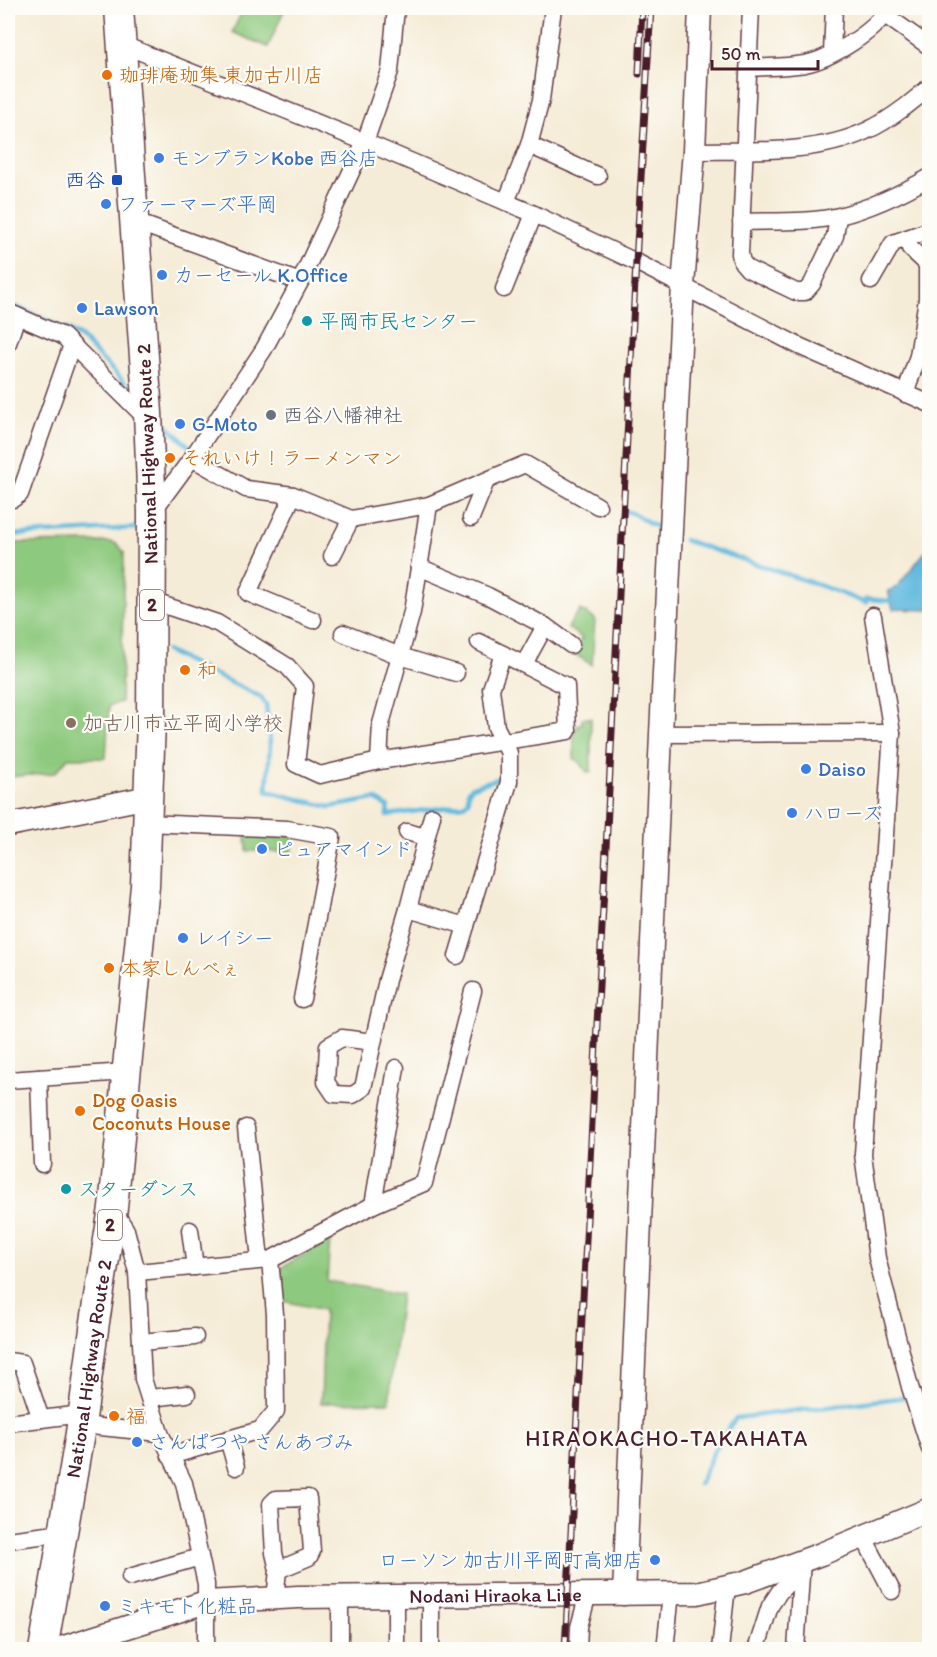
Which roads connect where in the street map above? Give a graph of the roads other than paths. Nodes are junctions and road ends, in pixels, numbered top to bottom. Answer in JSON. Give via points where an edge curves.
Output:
{"nodes":[{"id":1,"x":119,"y":8,"type":"edge"},
{"id":2,"x":396,"y":8,"type":"edge"},
{"id":3,"x":553,"y":8,"type":"edge"},
{"id":4,"x":700,"y":8,"type":"edge"},
{"id":5,"x":751,"y":8,"type":"edge"},
{"id":6,"x":834,"y":8,"type":"edge"},
{"id":7,"x":886,"y":11,"type":"edge"},
{"id":8,"x":122,"y":44,"type":"junction"},
{"id":9,"x":930,"y":47,"type":"edge"},
{"id":10,"x":832,"y":53,"type":"junction"},
{"id":11,"x":749,"y":68,"type":"junction"},
{"id":12,"x":930,"y":86,"type":"edge"},
{"id":13,"x":365,"y":142,"type":"junction"},
{"id":14,"x":529,"y":145,"type":"junction"},
{"id":15,"x":694,"y":151,"type":"junction"},
{"id":16,"x":744,"y":151,"type":"junction"},
{"id":17,"x":598,"y":176,"type":"dead end"},
{"id":18,"x":930,"y":177,"type":"edge"},
{"id":19,"x":506,"y":202,"type":"junction"},
{"id":20,"x":534,"y":214,"type":"junction"},
{"id":21,"x":838,"y":217,"type":"junction"},
{"id":22,"x":741,"y":222,"type":"junction"},
{"id":23,"x":134,"y":228,"type":"junction"},
{"id":24,"x":930,"y":230,"type":"edge"},
{"id":25,"x":907,"y":238,"type":"junction"},
{"id":26,"x":871,"y":281,"type":"dead end"},
{"id":27,"x":300,"y":282,"type":"junction"},
{"id":28,"x":683,"y":285,"type":"junction"},
{"id":29,"x":504,"y":289,"type":"dead end"},
{"id":30,"x":928,"y":300,"type":"edge"},
{"id":31,"x":12,"y":314,"type":"edge"},
{"id":32,"x":8,"y":343,"type":"edge"},
{"id":33,"x":72,"y":345,"type":"junction"},
{"id":34,"x":905,"y":394,"type":"junction"},
{"id":35,"x":930,"y":404,"type":"edge"},
{"id":36,"x":147,"y":411,"type":"junction"},
{"id":37,"x":195,"y":454,"type":"junction"},
{"id":38,"x":486,"y":481,"type":"junction"},
{"id":39,"x":292,"y":495,"type":"junction"},
{"id":40,"x":8,"y":499,"type":"edge"},
{"id":41,"x":429,"y":506,"type":"junction"},
{"id":42,"x":598,"y":506,"type":"dead end"},
{"id":43,"x":152,"y":512,"type":"junction"},
{"id":44,"x":471,"y":518,"type":"dead end"},
{"id":45,"x":351,"y":519,"type":"junction"},
{"id":46,"x":332,"y":556,"type":"dead end"},
{"id":47,"x":419,"y":567,"type":"junction"},
{"id":48,"x":152,"y":601,"type":"junction"},
{"id":49,"x":873,"y":616,"type":"dead end"},
{"id":50,"x":313,"y":620,"type":"dead end"},
{"id":51,"x":545,"y":626,"type":"junction"},
{"id":52,"x":343,"y":633,"type":"dead end"},
{"id":53,"x":479,"y":642,"type":"dead end"},
{"id":54,"x":571,"y":645,"type":"dead end"},
{"id":55,"x":503,"y":654,"type":"junction"},
{"id":56,"x":400,"y":656,"type":"junction"},
{"id":57,"x":524,"y":664,"type":"junction"},
{"id":58,"x":456,"y":673,"type":"dead end"},
{"id":59,"x":892,"y":733,"type":"junction"},
{"id":60,"x":661,"y":734,"type":"junction"},
{"id":61,"x":503,"y":742,"type":"junction"},
{"id":62,"x":379,"y":761,"type":"junction"},
{"id":63,"x":148,"y":810,"type":"junction"},
{"id":64,"x":432,"y":816,"type":"dead end"},
{"id":65,"x":8,"y":825,"type":"edge"},
{"id":66,"x":407,"y":832,"type":"dead end"},
{"id":67,"x":426,"y":837,"type":"junction"},
{"id":68,"x":408,"y":909,"type":"junction"},
{"id":69,"x":466,"y":926,"type":"junction"},
{"id":70,"x":457,"y":956,"type":"dead end"},
{"id":71,"x":473,"y":991,"type":"dead end"},
{"id":72,"x":302,"y":999,"type":"dead end"},
{"id":73,"x":373,"y":1042,"type":"dead end"},
{"id":74,"x":396,"y":1068,"type":"dead end"},
{"id":75,"x":126,"y":1072,"type":"junction"},
{"id":76,"x":39,"y":1078,"type":"junction"},
{"id":77,"x":8,"y":1080,"type":"edge"},
{"id":78,"x":246,"y":1128,"type":"dead end"},
{"id":79,"x":42,"y":1164,"type":"dead end"},
{"id":80,"x":373,"y":1205,"type":"junction"},
{"id":81,"x":113,"y":1208,"type":"junction"},
{"id":82,"x":190,"y":1230,"type":"dead end"},
{"id":83,"x":265,"y":1260,"type":"junction"},
{"id":84,"x":195,"y":1267,"type":"junction"},
{"id":85,"x":137,"y":1272,"type":"junction"},
{"id":86,"x":195,"y":1336,"type":"dead end"},
{"id":87,"x":141,"y":1342,"type":"junction"},
{"id":88,"x":8,"y":1361,"type":"edge"},
{"id":89,"x":187,"y":1394,"type":"dead end"},
{"id":90,"x":150,"y":1398,"type":"junction"},
{"id":91,"x":41,"y":1419,"type":"junction"},
{"id":92,"x":81,"y":1420,"type":"junction"},
{"id":93,"x":8,"y":1423,"type":"edge"},
{"id":94,"x":160,"y":1433,"type":"junction"},
{"id":95,"x":228,"y":1439,"type":"junction"},
{"id":96,"x":930,"y":1449,"type":"edge"},
{"id":97,"x":170,"y":1455,"type":"junction"},
{"id":98,"x":236,"y":1467,"type":"dead end"},
{"id":99,"x":928,"y":1513,"type":"edge"},
{"id":100,"x":63,"y":1533,"type":"junction"},
{"id":101,"x":863,"y":1536,"type":"junction"},
{"id":102,"x":8,"y":1540,"type":"edge"},
{"id":103,"x":200,"y":1557,"type":"junction"},
{"id":104,"x":802,"y":1561,"type":"junction"},
{"id":105,"x":278,"y":1570,"type":"junction"},
{"id":106,"x":130,"y":1577,"type":"dead end"},
{"id":107,"x":727,"y":1586,"type":"junction"},
{"id":108,"x":892,"y":1591,"type":"dead end"},
{"id":109,"x":671,"y":1593,"type":"junction"},
{"id":110,"x":588,"y":1594,"type":"junction"},
{"id":111,"x":624,"y":1594,"type":"junction"},
{"id":112,"x":431,"y":1595,"type":"junction"},
{"id":113,"x":340,"y":1596,"type":"junction"},
{"id":114,"x":396,"y":1596,"type":"junction"},
{"id":115,"x":276,"y":1599,"type":"junction"},
{"id":116,"x":206,"y":1602,"type":"junction"},
{"id":117,"x":340,"y":1641,"type":"dead end"},
{"id":118,"x":431,"y":1647,"type":"dead end"},
{"id":119,"x":43,"y":1650,"type":"edge"},
{"id":120,"x":55,"y":1650,"type":"edge"},
{"id":121,"x":206,"y":1650,"type":"edge"},
{"id":122,"x":396,"y":1650,"type":"edge"},
{"id":123,"x":578,"y":1650,"type":"edge"},
{"id":124,"x":665,"y":1650,"type":"edge"},
{"id":125,"x":720,"y":1650,"type":"edge"},
{"id":126,"x":756,"y":1650,"type":"edge"},
{"id":127,"x":796,"y":1650,"type":"edge"}],
"edges":[{"from":1,"to":8,"type":"highway","name":"National Highway Route 2","number":"2"},
{"from":2,"to":13,"type":"street","via":[[390,71]]},
{"from":3,"to":14,"type":"street","via":[[541,100]]},
{"from":4,"to":15,"type":"street"},
{"from":5,"to":11,"type":"street"},
{"from":6,"to":10,"type":"street"},
{"from":7,"to":9,"type":"street"},
{"from":7,"to":10,"type":"street","via":[[861,36]]},
{"from":8,"to":13,"type":"street"},
{"from":8,"to":23,"type":"highway","name":"National Highway Route 2","number":"2"},
{"from":10,"to":11,"type":"street","via":[[806,64]]},
{"from":11,"to":16,"type":"street"},
{"from":12,"to":16,"type":"street","via":[[894,115],[838,142]]},
{"from":13,"to":19,"type":"street"},
{"from":13,"to":27,"type":"street"},
{"from":14,"to":17,"type":"street"},
{"from":14,"to":19,"type":"street"},
{"from":15,"to":16,"type":"street"},
{"from":15,"to":28,"type":"street"},
{"from":16,"to":22,"type":"street"},
{"from":18,"to":21,"type":"street","via":[[879,204]]},
{"from":19,"to":20,"type":"street"},
{"from":20,"to":28,"type":"street"},
{"from":20,"to":29,"type":"street"},
{"from":21,"to":22,"type":"street"},
{"from":21,"to":22,"type":"street","via":[[835,236],[805,292],[796,292],[748,269],[740,254]]},
{"from":23,"to":27,"type":"street","via":[[147,226]]},
{"from":23,"to":36,"type":"highway","name":"National Highway Route 2","number":"2"},
{"from":24,"to":25,"type":"street"},
{"from":25,"to":26,"type":"street","via":[[894,243]]},
{"from":25,"to":30,"type":"street","via":[[910,248],[927,264]]},
{"from":27,"to":37,"type":"street","via":[[264,349]]},
{"from":28,"to":34,"type":"street","via":[[799,346]]},
{"from":28,"to":60,"type":"street"},
{"from":30,"to":34,"type":"street","via":[[918,356]]},
{"from":31,"to":32,"type":"street"},
{"from":31,"to":33,"type":"street","via":[[63,336]]},
{"from":33,"to":36,"type":"street"},
{"from":33,"to":40,"type":"street","via":[[20,494]]},
{"from":34,"to":35,"type":"street"},
{"from":36,"to":43,"type":"highway","name":"National Highway Route 2","number":"2"},
{"from":37,"to":39,"type":"street","via":[[246,489]]},
{"from":37,"to":43,"type":"street"},
{"from":38,"to":41,"type":"street"},
{"from":38,"to":42,"type":"street","via":[[525,464]]},
{"from":38,"to":44,"type":"street"},
{"from":39,"to":45,"type":"street"},
{"from":39,"to":50,"type":"street","via":[[248,593],[297,605]]},
{"from":41,"to":45,"type":"street"},
{"from":41,"to":47,"type":"street"},
{"from":43,"to":48,"type":"highway","name":"National Highway Route 2","number":"2"},
{"from":45,"to":46,"type":"street"},
{"from":47,"to":51,"type":"street"},
{"from":47,"to":56,"type":"street"},
{"from":48,"to":62,"type":"street","via":[[217,623],[287,666],[305,686],[296,764],[320,775]]},
{"from":48,"to":63,"type":"highway","name":"National Highway Route 2","number":"2"},
{"from":49,"to":59,"type":"street"},
{"from":51,"to":54,"type":"street"},
{"from":51,"to":57,"type":"street"},
{"from":52,"to":56,"type":"street"},
{"from":53,"to":55,"type":"street"},
{"from":55,"to":57,"type":"street"},
{"from":55,"to":61,"type":"street","via":[[490,689],[496,727]]},
{"from":56,"to":58,"type":"street"},
{"from":56,"to":62,"type":"street","via":[[381,724]]},
{"from":57,"to":61,"type":"street","via":[[566,686],[568,731]]},
{"from":59,"to":60,"type":"street"},
{"from":59,"to":96,"type":"street","via":[[863,1154],[877,1258]]},
{"from":60,"to":111,"type":"street"},
{"from":61,"to":62,"type":"street"},
{"from":61,"to":69,"type":"street","via":[[509,753],[508,782]]},
{"from":63,"to":65,"type":"street"},
{"from":63,"to":72,"type":"street","via":[[332,837],[298,970]]},
{"from":63,"to":75,"type":"highway","name":"National Highway Route 2","number":"2","via":[[146,886]]},
{"from":64,"to":67,"type":"street"},
{"from":66,"to":67,"type":"street"},
{"from":67,"to":68,"type":"street"},
{"from":68,"to":69,"type":"street"},
{"from":68,"to":73,"type":"street"},
{"from":69,"to":70,"type":"street"},
{"from":71,"to":80,"type":"street","via":[[424,1183]]},
{"from":74,"to":80,"type":"street","via":[[398,1093]]},
{"from":75,"to":76,"type":"street"},
{"from":75,"to":81,"type":"highway","name":"National Highway Route 2","number":"2"},
{"from":76,"to":77,"type":"street"},
{"from":76,"to":79,"type":"street"},
{"from":78,"to":83,"type":"street"},
{"from":80,"to":83,"type":"street"},
{"from":81,"to":85,"type":"street","via":[[126,1230]]},
{"from":81,"to":92,"type":"highway","name":"National Highway Route 2","number":"2"},
{"from":82,"to":84,"type":"street"},
{"from":83,"to":84,"type":"street"},
{"from":83,"to":95,"type":"street","via":[[275,1314],[276,1411],[260,1430]]},
{"from":84,"to":85,"type":"street"},
{"from":85,"to":87,"type":"street"},
{"from":86,"to":87,"type":"street"},
{"from":87,"to":90,"type":"street"},
{"from":88,"to":91,"type":"street","via":[[22,1363]]},
{"from":89,"to":90,"type":"street"},
{"from":90,"to":94,"type":"street"},
{"from":91,"to":92,"type":"street"},
{"from":91,"to":93,"type":"street"},
{"from":92,"to":94,"type":"street"},
{"from":92,"to":100,"type":"highway","name":"National Highway Route 2","number":"2"},
{"from":94,"to":97,"type":"street"},
{"from":95,"to":97,"type":"street"},
{"from":95,"to":98,"type":"street"},
{"from":97,"to":103,"type":"street","via":[[184,1483]]},
{"from":99,"to":101,"type":"street","name":"Nodani Hiraoka Line"},
{"from":100,"to":102,"type":"street"},
{"from":100,"to":119,"type":"highway","name":"National Highway Route 2","number":"2"},
{"from":101,"to":104,"type":"street","name":"Nodani Hiraoka Line"},
{"from":101,"to":108,"type":"street"},
{"from":103,"to":106,"type":"street"},
{"from":103,"to":116,"type":"street"},
{"from":104,"to":107,"type":"street","name":"Nodani Hiraoka Line"},
{"from":104,"to":126,"type":"street","via":[[770,1606]]},
{"from":104,"to":127,"type":"street","via":[[806,1623]]},
{"from":105,"to":105,"type":"street","via":[[271,1504],[276,1499],[308,1498],[317,1524],[312,1551],[309,1557]]},
{"from":105,"to":115,"type":"street"},
{"from":107,"to":109,"type":"street","name":"Nodani Hiraoka Line","via":[[697,1593]]},
{"from":107,"to":125,"type":"street"},
{"from":109,"to":111,"type":"street","name":"Nodani Hiraoka Line"},
{"from":109,"to":124,"type":"street"},
{"from":110,"to":111,"type":"street","name":"Nodani Hiraoka Line"},
{"from":110,"to":112,"type":"street","name":"Nodani Hiraoka Line"},
{"from":110,"to":123,"type":"street","via":[[579,1627]]},
{"from":112,"to":114,"type":"street","name":"Nodani Hiraoka Line"},
{"from":112,"to":118,"type":"street"},
{"from":113,"to":114,"type":"street","name":"Nodani Hiraoka Line"},
{"from":113,"to":115,"type":"street","name":"Nodani Hiraoka Line"},
{"from":113,"to":117,"type":"street"},
{"from":114,"to":122,"type":"street"},
{"from":115,"to":116,"type":"street","name":"Nodani Hiraoka Line"},
{"from":116,"to":120,"type":"street","name":"Nodani Hiraoka Line"},
{"from":116,"to":121,"type":"street"}]}
